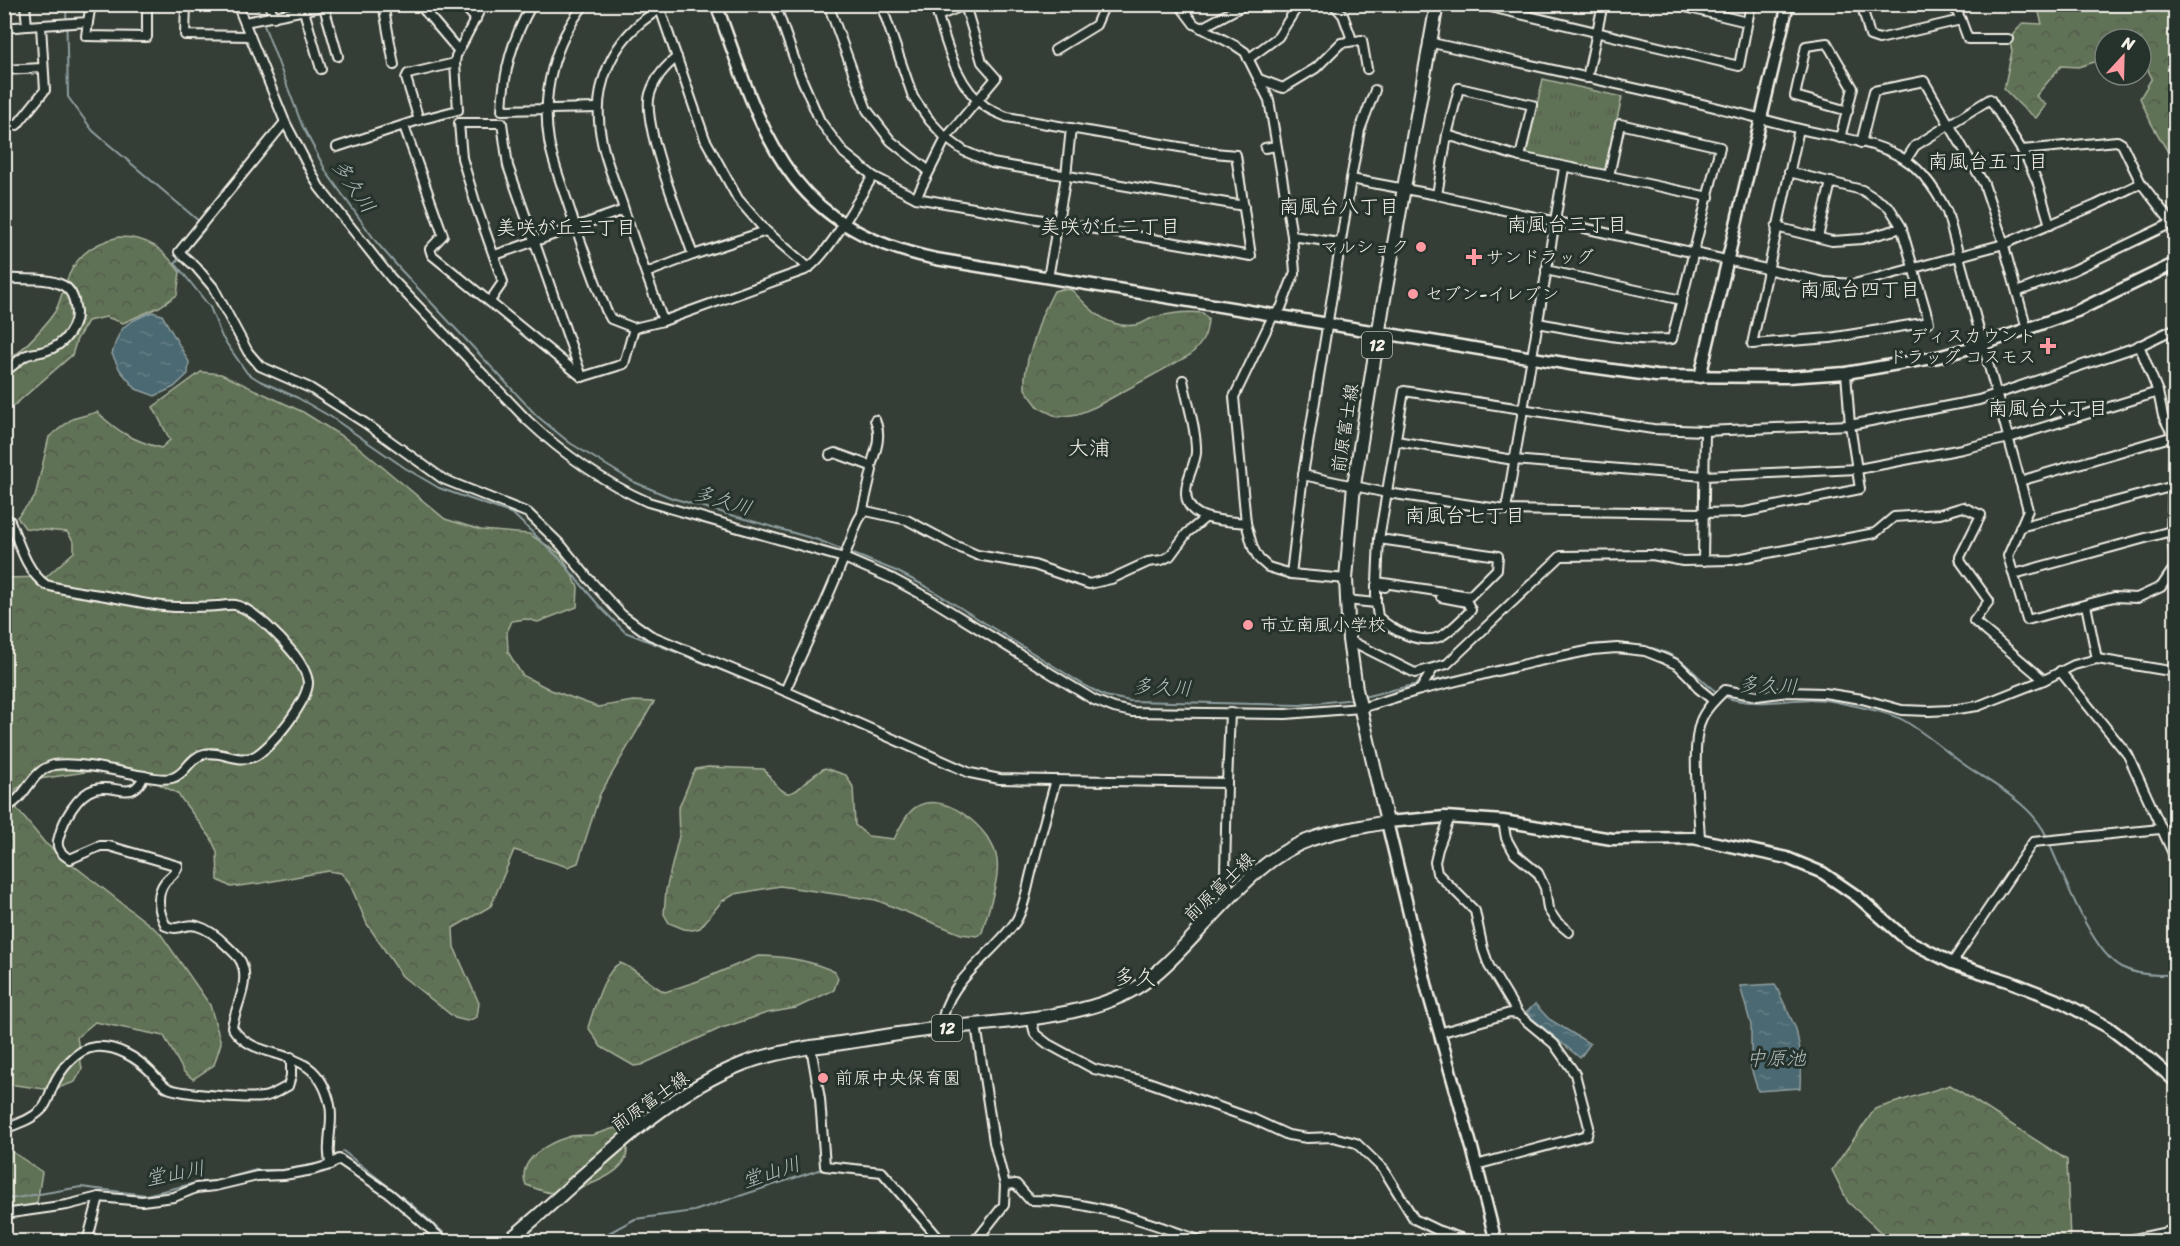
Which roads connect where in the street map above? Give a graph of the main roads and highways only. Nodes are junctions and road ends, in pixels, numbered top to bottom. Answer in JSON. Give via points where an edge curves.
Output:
{"nodes":[{"id":1,"x":1437,"y":4,"type":"edge"},
{"id":2,"x":2175,"y":1233,"type":"edge"},
{"id":3,"x":507,"y":1242,"type":"edge"},
{"id":4,"x":2134,"y":1242,"type":"edge"}],
"edges":[{"from":1,"to":3,"type":"main road","name":"前原富士線","number":"12","via":[[1354,485],[1346,579],[1348,640],[1356,689],[1387,822],[1310,839],[1279,856],[1231,895],[1172,958],[1137,987],[1112,1000],[1031,1017],[811,1047],[744,1064],[686,1094],[601,1158]]},
{"from":2,"to":4,"type":"highway"}]}
